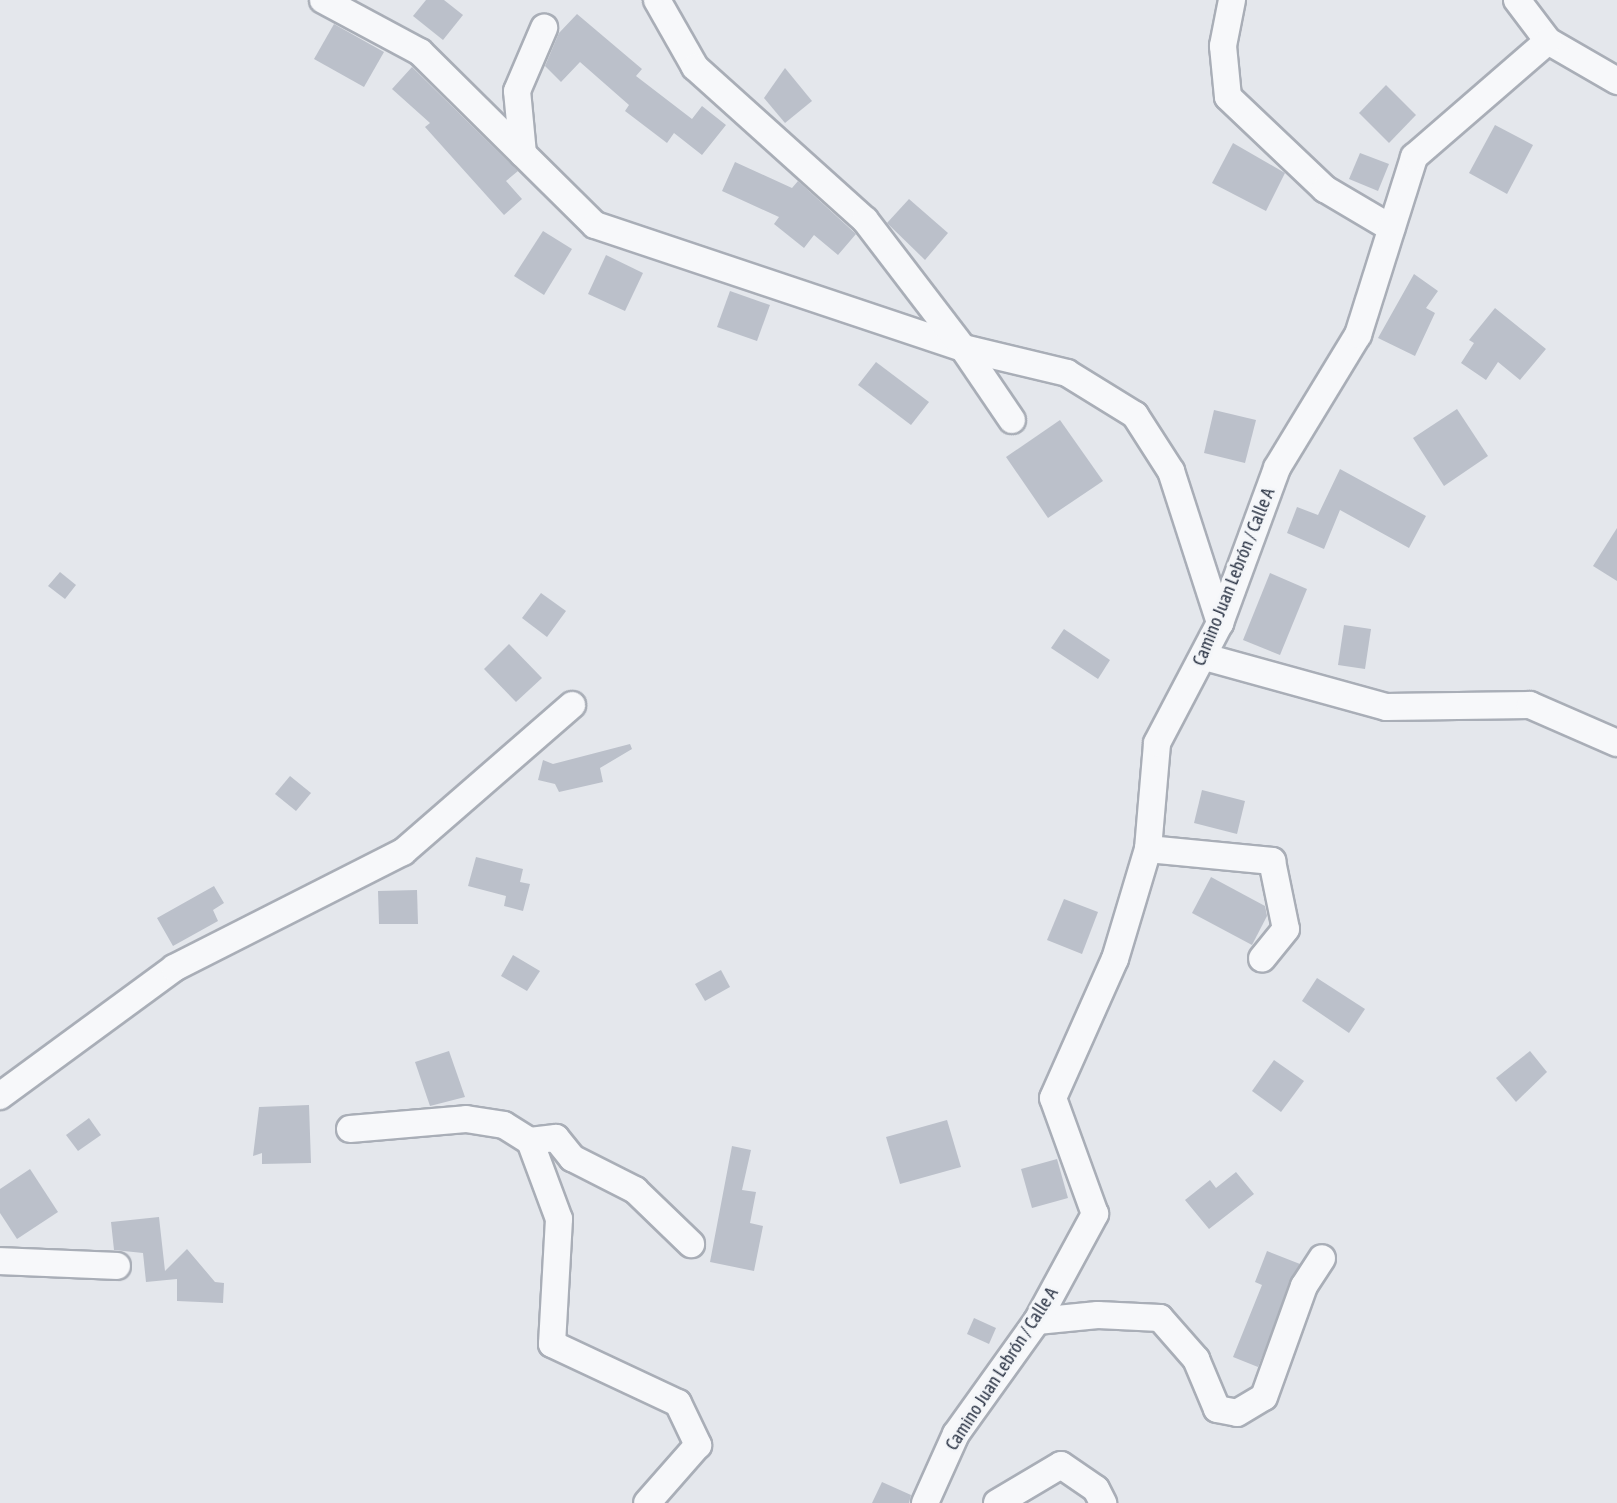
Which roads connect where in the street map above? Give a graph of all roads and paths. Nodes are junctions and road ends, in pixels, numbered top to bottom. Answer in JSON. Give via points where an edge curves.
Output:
{"nodes":[{"id":1,"x":323,"y":0,"type":"edge"},
{"id":2,"x":657,"y":0,"type":"edge"},
{"id":3,"x":1231,"y":0,"type":"edge"},
{"id":4,"x":1517,"y":0,"type":"edge"},
{"id":5,"x":544,"y":28,"type":"dead end"},
{"id":6,"x":1548,"y":41,"type":"junction"},
{"id":7,"x":1617,"y":82,"type":"edge"},
{"id":8,"x":523,"y":154,"type":"junction"},
{"id":9,"x":1391,"y":228,"type":"junction"},
{"id":10,"x":963,"y":348,"type":"junction"},
{"id":11,"x":1012,"y":420,"type":"dead end"},
{"id":12,"x":1220,"y":623,"type":"junction"},
{"id":13,"x":1205,"y":657,"type":"junction"},
{"id":14,"x":572,"y":705,"type":"dead end"},
{"id":15,"x":1617,"y":743,"type":"edge"},
{"id":16,"x":1148,"y":849,"type":"junction"},
{"id":17,"x":1262,"y":959,"type":"dead end"},
{"id":18,"x":0,"y":1096,"type":"edge"},
{"id":19,"x":350,"y":1129,"type":"dead end"},
{"id":20,"x":530,"y":1141,"type":"junction"},
{"id":21,"x":691,"y":1244,"type":"dead end"},
{"id":22,"x":1322,"y":1258,"type":"dead end"},
{"id":23,"x":102,"y":1260,"type":"dead end"},
{"id":24,"x":0,"y":1261,"type":"edge"},
{"id":25,"x":1037,"y":1321,"type":"junction"},
{"id":26,"x":647,"y":1503,"type":"edge"},
{"id":27,"x":925,"y":1503,"type":"edge"},
{"id":28,"x":997,"y":1503,"type":"edge"},
{"id":29,"x":1103,"y":1503,"type":"edge"}],
"edges":[{"from":1,"to":8,"type":"street","via":[[420,52]]},
{"from":2,"to":10,"type":"street","via":[[695,67],[864,220]]},
{"from":3,"to":9,"type":"street","via":[[1223,46],[1228,97],[1325,189]]},
{"from":4,"to":6,"type":"street"},
{"from":5,"to":8,"type":"street","via":[[517,91]]},
{"from":6,"to":7,"type":"street"},
{"from":6,"to":9,"type":"street","name":"Camino Juan Lebrón / Calle A","via":[[1414,157]]},
{"from":8,"to":10,"type":"street","via":[[594,225]]},
{"from":9,"to":12,"type":"street","name":"Camino Juan Lebrón / Calle A","via":[[1358,335],[1277,468]]},
{"from":10,"to":11,"type":"street"},
{"from":10,"to":12,"type":"street","via":[[1067,373],[1135,415],[1171,471]]},
{"from":12,"to":13,"type":"street","name":"Camino Juan Lebrón / Calle A"},
{"from":13,"to":15,"type":"street","via":[[1386,707],[1530,705]]},
{"from":13,"to":16,"type":"street","name":"Camino Juan Lebrón / Calle A","via":[[1157,743]]},
{"from":14,"to":18,"type":"street","via":[[403,852],[174,968]]},
{"from":16,"to":17,"type":"street","via":[[1272,861],[1286,929]]},
{"from":16,"to":25,"type":"street","name":"Camino Juan Lebrón / Calle A","via":[[1115,959],[1053,1098],[1095,1214]]},
{"from":19,"to":20,"type":"street","via":[[466,1119],[504,1125]]},
{"from":20,"to":21,"type":"street","via":[[556,1138],[572,1158],[635,1190],[663,1224]]},
{"from":20,"to":26,"type":"street","via":[[559,1219],[551,1344],[678,1403],[698,1445]]},
{"from":22,"to":25,"type":"street","via":[[1304,1286],[1264,1397],[1237,1413],[1217,1409],[1196,1359],[1160,1318],[1098,1315]]},
{"from":23,"to":24,"type":"street"},
{"from":25,"to":27,"type":"street","name":"Camino Juan Lebrón / Calle A","via":[[956,1434]]},
{"from":28,"to":29,"type":"street","via":[[1061,1465],[1096,1489]]}]}
